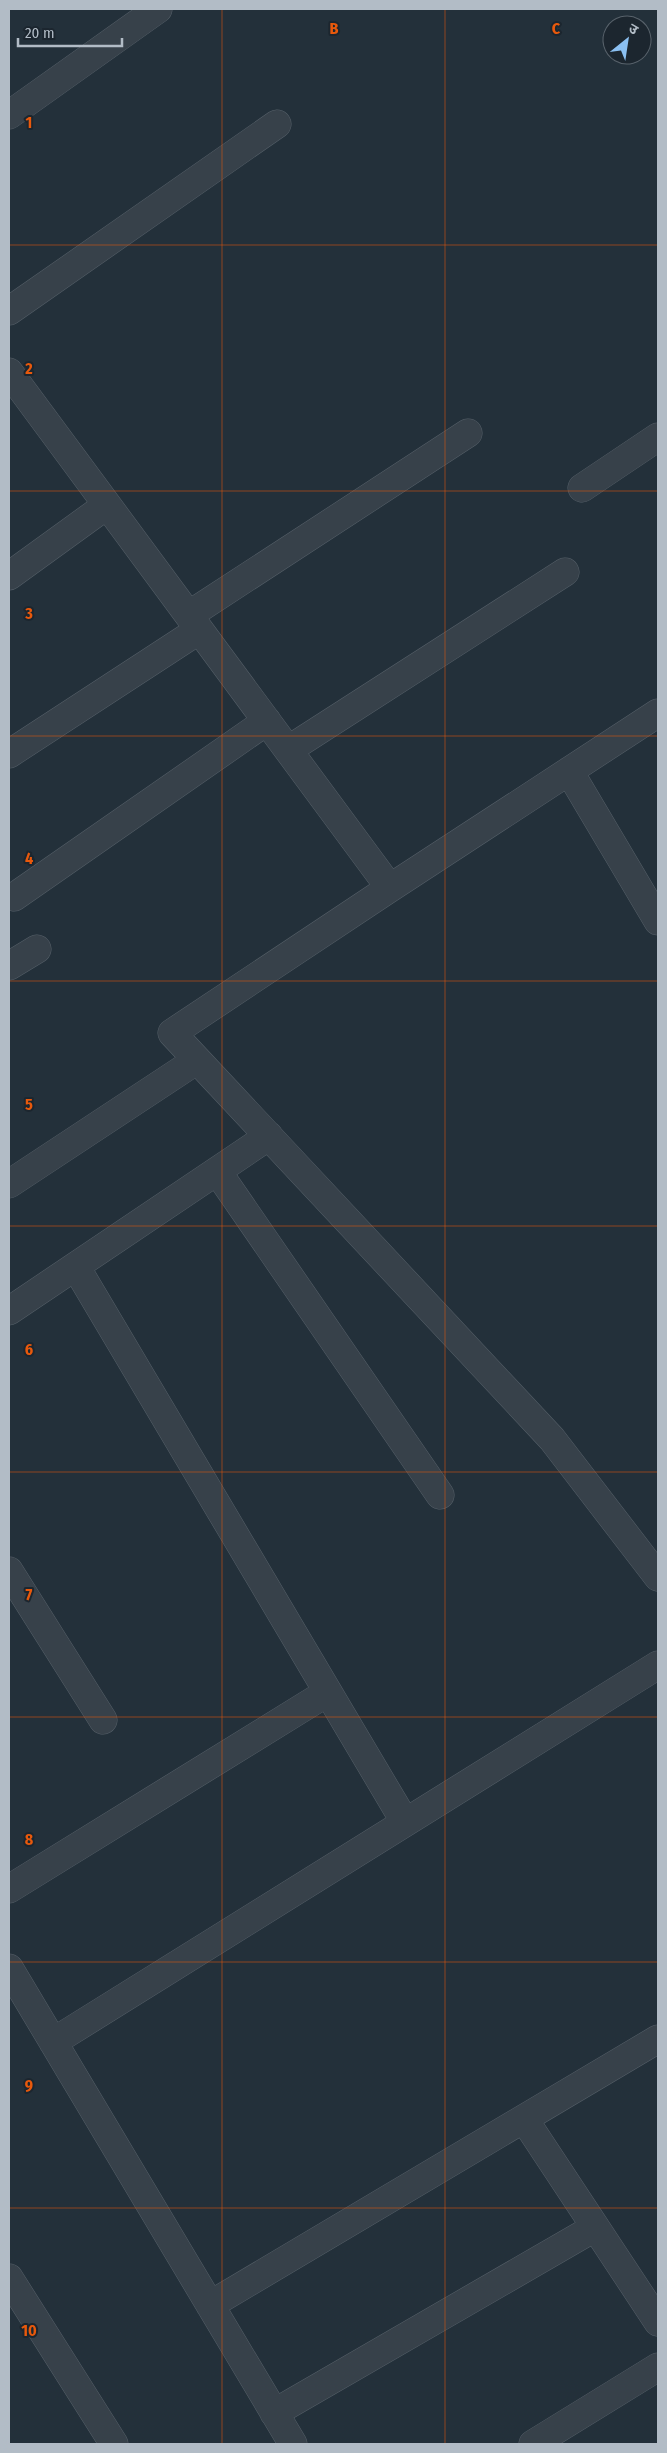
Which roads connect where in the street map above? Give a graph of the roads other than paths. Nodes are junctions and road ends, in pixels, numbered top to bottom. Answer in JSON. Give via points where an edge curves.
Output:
{"nodes":[{"id":1,"x":158,"y":9,"type":"edge"},
{"id":2,"x":9,"y":115,"type":"edge"},
{"id":3,"x":277,"y":124,"type":"dead end"},
{"id":4,"x":9,"y":311,"type":"edge"},
{"id":5,"x":9,"y":372,"type":"edge"},
{"id":6,"x":468,"y":433,"type":"dead end"},
{"id":7,"x":658,"y":437,"type":"edge"},
{"id":8,"x":582,"y":488,"type":"dead end"},
{"id":9,"x":107,"y":505,"type":"junction"},
{"id":10,"x":565,"y":572,"type":"dead end"},
{"id":11,"x":9,"y":576,"type":"edge"},
{"id":12,"x":194,"y":623,"type":"junction"},
{"id":13,"x":658,"y":713,"type":"edge"},
{"id":14,"x":267,"y":721,"type":"junction"},
{"id":15,"x":288,"y":750,"type":"junction"},
{"id":16,"x":9,"y":754,"type":"edge"},
{"id":17,"x":569,"y":771,"type":"junction"},
{"id":18,"x":390,"y":888,"type":"junction"},
{"id":19,"x":14,"y":897,"type":"dead end"},
{"id":20,"x":658,"y":921,"type":"edge"},
{"id":21,"x":37,"y":949,"type":"dead end"},
{"id":22,"x":9,"y":966,"type":"edge"},
{"id":23,"x":197,"y":1060,"type":"junction"},
{"id":24,"x":269,"y":1136,"type":"junction"},
{"id":25,"x":217,"y":1171,"type":"junction"},
{"id":26,"x":9,"y":1184,"type":"edge"},
{"id":27,"x":76,"y":1267,"type":"junction"},
{"id":28,"x":9,"y":1311,"type":"edge"},
{"id":29,"x":440,"y":1495,"type":"dead end"},
{"id":30,"x":9,"y":1571,"type":"edge"},
{"id":31,"x":658,"y":1577,"type":"edge"},
{"id":32,"x":658,"y":1665,"type":"edge"},
{"id":33,"x":328,"y":1692,"type":"junction"},
{"id":34,"x":103,"y":1720,"type":"dead end"},
{"id":35,"x":405,"y":1822,"type":"junction"},
{"id":36,"x":9,"y":1889,"type":"edge"},
{"id":37,"x":9,"y":1968,"type":"edge"},
{"id":38,"x":658,"y":2039,"type":"edge"},
{"id":39,"x":53,"y":2042,"type":"junction"},
{"id":40,"x":524,"y":2119,"type":"junction"},
{"id":41,"x":594,"y":2228,"type":"junction"},
{"id":42,"x":9,"y":2278,"type":"edge"},
{"id":43,"x":210,"y":2305,"type":"junction"},
{"id":44,"x":658,"y":2322,"type":"edge"},
{"id":45,"x":658,"y":2367,"type":"edge"},
{"id":46,"x":274,"y":2413,"type":"junction"},
{"id":47,"x":541,"y":2442,"type":"edge"},
{"id":48,"x":114,"y":2444,"type":"edge"},
{"id":49,"x":293,"y":2444,"type":"edge"}],
"edges":[{"from":1,"to":2,"type":"street"},
{"from":3,"to":4,"type":"street"},
{"from":5,"to":9,"type":"street"},
{"from":6,"to":12,"type":"street"},
{"from":7,"to":8,"type":"street"},
{"from":9,"to":11,"type":"street"},
{"from":9,"to":12,"type":"street"},
{"from":10,"to":15,"type":"street"},
{"from":12,"to":14,"type":"street"},
{"from":12,"to":16,"type":"street"},
{"from":13,"to":17,"type":"street"},
{"from":14,"to":15,"type":"street"},
{"from":14,"to":19,"type":"street"},
{"from":15,"to":18,"type":"street"},
{"from":17,"to":18,"type":"street"},
{"from":17,"to":20,"type":"street"},
{"from":18,"to":23,"type":"street","via":[[172,1033]]},
{"from":21,"to":22,"type":"street"},
{"from":23,"to":24,"type":"street"},
{"from":23,"to":26,"type":"street"},
{"from":24,"to":25,"type":"street"},
{"from":24,"to":31,"type":"street","via":[[552,1439]]},
{"from":25,"to":27,"type":"street"},
{"from":25,"to":29,"type":"street"},
{"from":27,"to":28,"type":"street"},
{"from":27,"to":33,"type":"street"},
{"from":30,"to":34,"type":"street"},
{"from":32,"to":35,"type":"street"},
{"from":33,"to":35,"type":"street"},
{"from":33,"to":36,"type":"street"},
{"from":35,"to":39,"type":"street"},
{"from":37,"to":39,"type":"street"},
{"from":38,"to":40,"type":"street"},
{"from":39,"to":43,"type":"street"},
{"from":40,"to":41,"type":"street"},
{"from":40,"to":43,"type":"street"},
{"from":41,"to":44,"type":"street"},
{"from":41,"to":46,"type":"street"},
{"from":42,"to":48,"type":"street"},
{"from":43,"to":46,"type":"street"},
{"from":45,"to":47,"type":"street"},
{"from":46,"to":49,"type":"street"}]}
